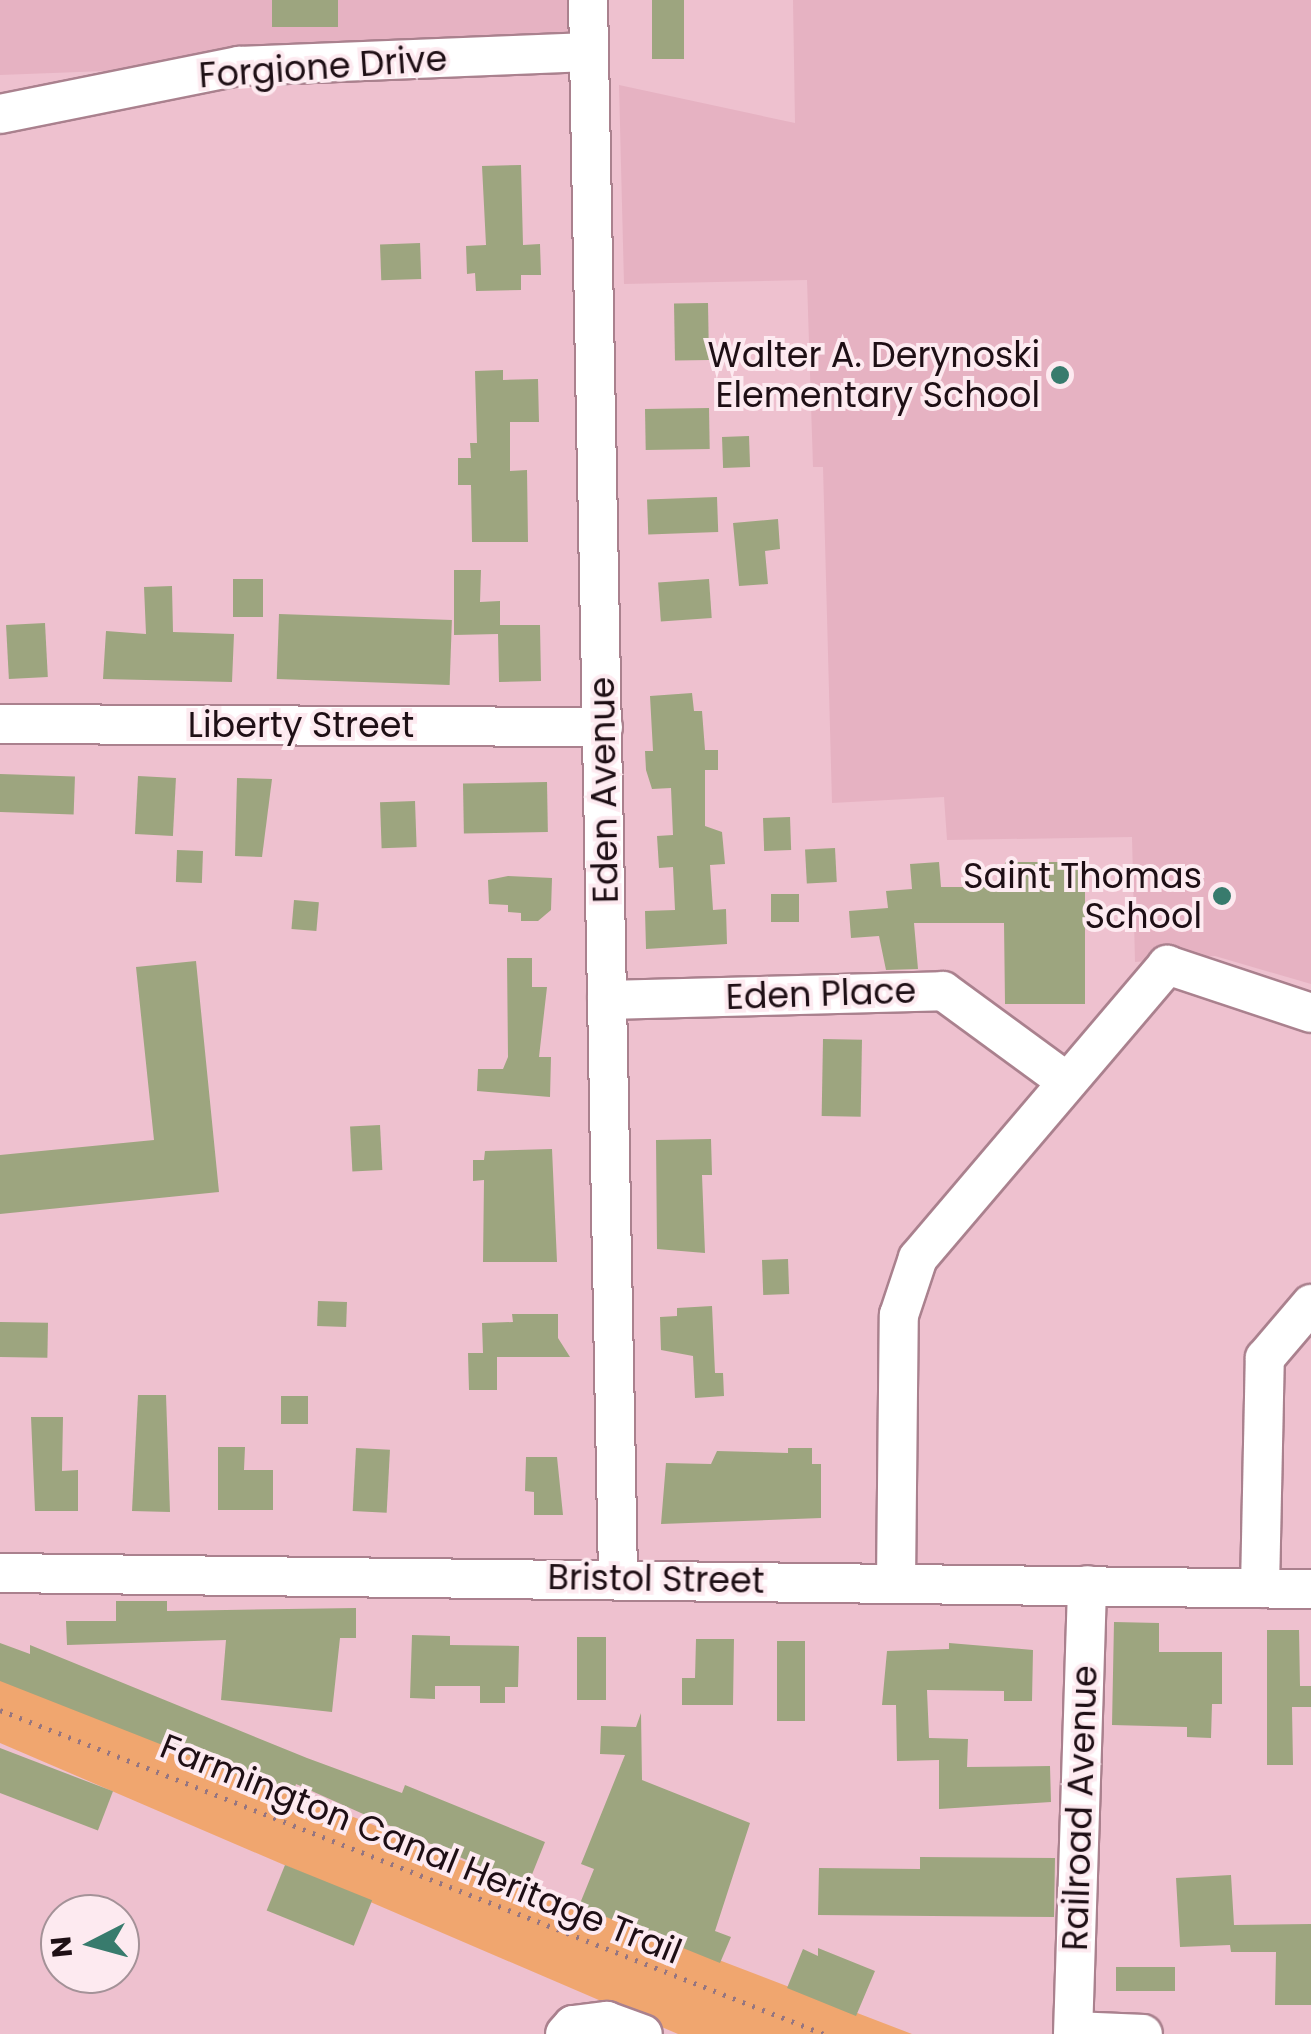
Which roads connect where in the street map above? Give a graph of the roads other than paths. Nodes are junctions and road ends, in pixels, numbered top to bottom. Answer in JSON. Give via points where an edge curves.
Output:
{"nodes":[{"id":1,"x":588,"y":0,"type":"edge"},
{"id":2,"x":590,"y":52,"type":"junction"},
{"id":3,"x":0,"y":114,"type":"edge"},
{"id":4,"x":0,"y":724,"type":"edge"},
{"id":5,"x":603,"y":726,"type":"junction"},
{"id":6,"x":607,"y":1000,"type":"junction"},
{"id":7,"x":1311,"y":1013,"type":"edge"},
{"id":8,"x":1066,"y":1081,"type":"junction"},
{"id":9,"x":1311,"y":1304,"type":"edge"},
{"id":10,"x":0,"y":1573,"type":"edge"},
{"id":11,"x":618,"y":1579,"type":"junction"},
{"id":12,"x":896,"y":1582,"type":"junction"},
{"id":13,"x":1087,"y":1585,"type":"junction"},
{"id":14,"x":1260,"y":1588,"type":"junction"},
{"id":15,"x":1311,"y":1589,"type":"edge"},
{"id":16,"x":1073,"y":2032,"type":"edge"},
{"id":17,"x":565,"y":2034,"type":"edge"},
{"id":18,"x":643,"y":2034,"type":"edge"},
{"id":19,"x":1143,"y":2034,"type":"edge"}],
"edges":[{"from":1,"to":2,"type":"street","name":"Eden Avenue"},
{"from":2,"to":3,"type":"street","name":"Forgione Drive","via":[[239,66]]},
{"from":2,"to":5,"type":"street","name":"Eden Avenue"},
{"from":4,"to":5,"type":"street","name":"Liberty Street"},
{"from":5,"to":6,"type":"street","name":"Eden Avenue"},
{"from":6,"to":8,"type":"street","name":"Eden Place","via":[[942,991]]},
{"from":6,"to":11,"type":"street","name":"Eden Avenue"},
{"from":7,"to":8,"type":"street","via":[[1167,965]]},
{"from":8,"to":12,"type":"street","via":[[918,1258],[898,1316]]},
{"from":9,"to":14,"type":"street","via":[[1265,1358]]},
{"from":10,"to":11,"type":"street","name":"Bristol Street"},
{"from":11,"to":12,"type":"street","name":"Bristol Street"},
{"from":12,"to":13,"type":"street","name":"Bristol Street"},
{"from":13,"to":14,"type":"street","name":"Bristol Street"},
{"from":13,"to":16,"type":"street","name":"Railroad Avenue"},
{"from":14,"to":15,"type":"street","name":"Bristol Street"},
{"from":16,"to":19,"type":"street"},
{"from":17,"to":18,"type":"street","via":[[574,2025],[606,2022]]}]}
